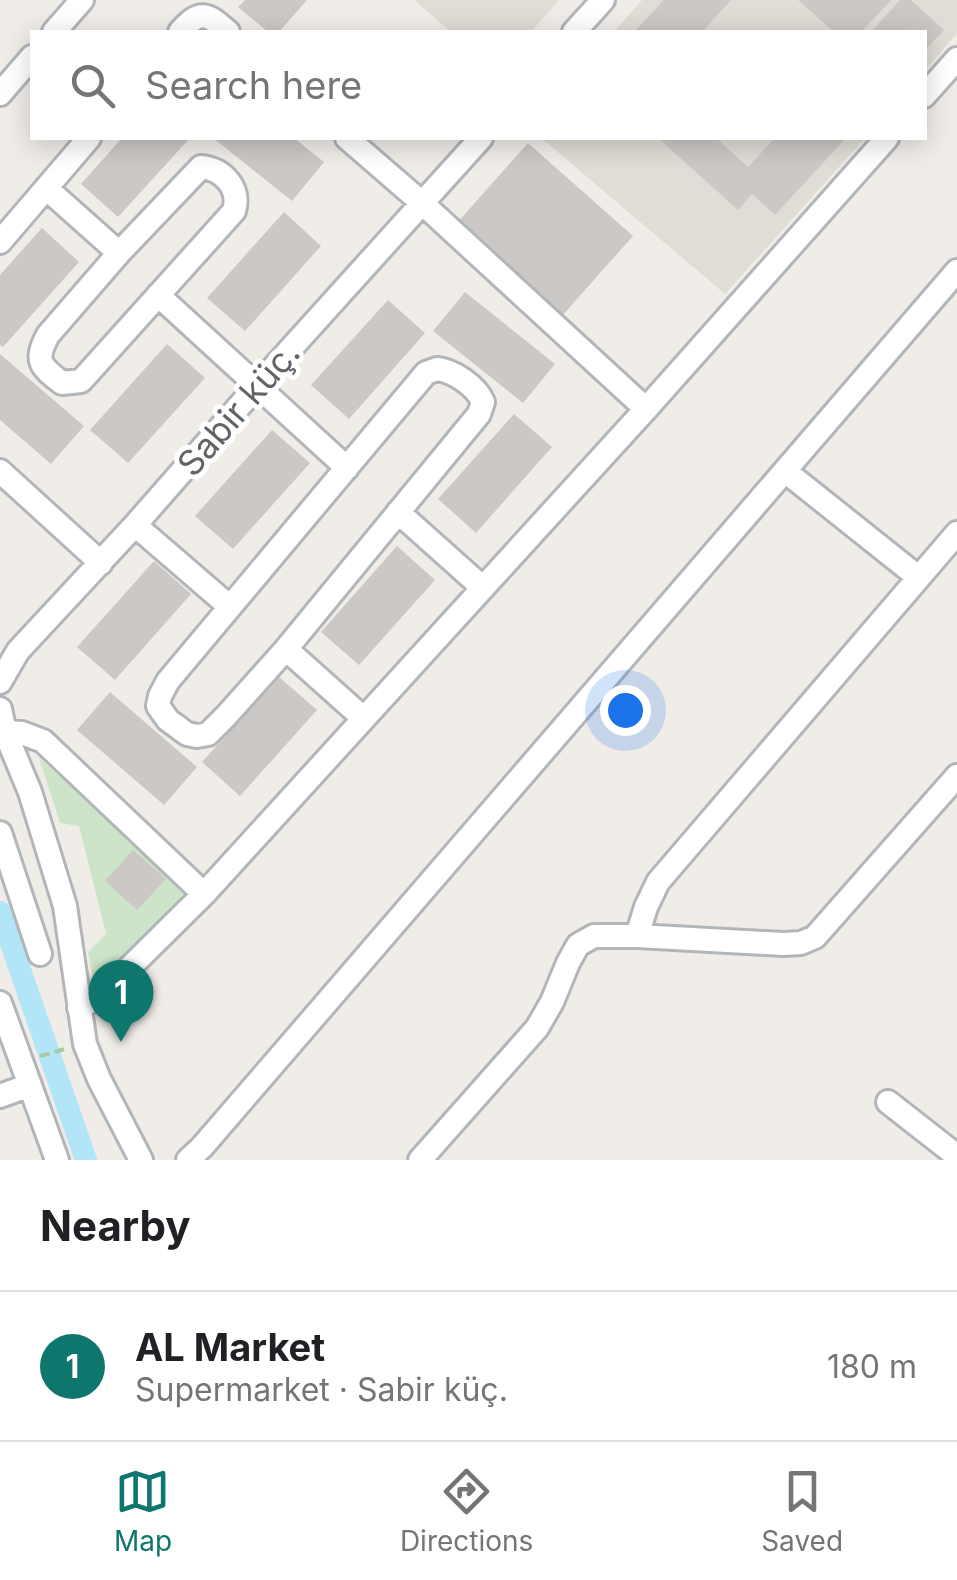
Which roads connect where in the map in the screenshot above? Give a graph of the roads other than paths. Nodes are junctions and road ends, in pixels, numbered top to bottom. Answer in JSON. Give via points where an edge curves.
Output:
{"nodes":[{"id":1,"x":82,"y":0,"type":"edge"},
{"id":2,"x":604,"y":0,"type":"edge"},
{"id":3,"x":56,"y":30,"type":"edge"},
{"id":4,"x":182,"y":30,"type":"edge"},
{"id":5,"x":226,"y":30,"type":"edge"},
{"id":6,"x":576,"y":30,"type":"edge"},
{"id":7,"x":30,"y":59,"type":"edge"},
{"id":8,"x":957,"y":60,"type":"edge"},
{"id":9,"x":927,"y":93,"type":"edge"},
{"id":10,"x":0,"y":94,"type":"edge"},
{"id":11,"x":87,"y":140,"type":"edge"},
{"id":12,"x":349,"y":140,"type":"edge"},
{"id":13,"x":479,"y":140,"type":"edge"},
{"id":14,"x":886,"y":140,"type":"edge"},
{"id":15,"x":46,"y":188,"type":"junction"},
{"id":16,"x":422,"y":203,"type":"junction"},
{"id":17,"x":0,"y":242,"type":"edge"},
{"id":18,"x":119,"y":252,"type":"junction"},
{"id":19,"x":957,"y":272,"type":"edge"},
{"id":20,"x":158,"y":295,"type":"junction"},
{"id":21,"x":257,"y":386,"type":"junction"},
{"id":22,"x":646,"y":409,"type":"junction"},
{"id":23,"x":347,"y":468,"type":"junction"},
{"id":24,"x":0,"y":470,"type":"edge"},
{"id":25,"x":785,"y":471,"type":"junction"},
{"id":26,"x":398,"y":512,"type":"junction"},
{"id":27,"x":136,"y":526,"type":"junction"},
{"id":28,"x":957,"y":534,"type":"edge"},
{"id":29,"x":101,"y":563,"type":"junction"},
{"id":30,"x":918,"y":577,"type":"junction"},
{"id":31,"x":482,"y":588,"type":"junction"},
{"id":32,"x":230,"y":607,"type":"junction"},
{"id":33,"x":286,"y":649,"type":"junction"},
{"id":34,"x":0,"y":682,"type":"edge"},
{"id":35,"x":362,"y":718,"type":"junction"},
{"id":36,"x":3,"y":721,"type":"edge"},
{"id":37,"x":957,"y":776,"type":"edge"},
{"id":38,"x":0,"y":833,"type":"edge"},
{"id":39,"x":204,"y":894,"type":"junction"},
{"id":40,"x":637,"y":936,"type":"junction"},
{"id":41,"x":40,"y":954,"type":"dead end"},
{"id":42,"x":0,"y":1002,"type":"edge"},
{"id":43,"x":79,"y":1008,"type":"junction"},
{"id":44,"x":30,"y":1085,"type":"junction"},
{"id":45,"x":0,"y":1096,"type":"edge"},
{"id":46,"x":888,"y":1102,"type":"dead end"},
{"id":47,"x":957,"y":1156,"type":"edge"},
{"id":48,"x":57,"y":1160,"type":"edge"},
{"id":49,"x":141,"y":1160,"type":"edge"},
{"id":50,"x":188,"y":1160,"type":"edge"},
{"id":51,"x":420,"y":1160,"type":"edge"}],
"edges":[{"from":1,"to":3,"type":"street"},
{"from":2,"to":6,"type":"street"},
{"from":4,"to":5,"type":"street","via":[[203,16]]},
{"from":7,"to":10,"type":"street"},
{"from":8,"to":9,"type":"street"},
{"from":11,"to":15,"type":"street"},
{"from":12,"to":16,"type":"street"},
{"from":13,"to":16,"type":"street","name":"Sabir küç."},
{"from":14,"to":22,"type":"street"},
{"from":15,"to":17,"type":"street"},
{"from":15,"to":18,"type":"street"},
{"from":16,"to":21,"type":"street","name":"Sabir küç."},
{"from":16,"to":22,"type":"street"},
{"from":18,"to":20,"type":"street","via":[[201,167],[235,188],[234,210]]},
{"from":18,"to":20,"type":"street","via":[[48,335],[39,362],[46,371],[62,383],[81,380]]},
{"from":19,"to":25,"type":"street"},
{"from":20,"to":21,"type":"street"},
{"from":21,"to":23,"type":"street"},
{"from":21,"to":27,"type":"street","name":"Sabir küç."},
{"from":22,"to":31,"type":"street"},
{"from":23,"to":26,"type":"street","via":[[426,373],[449,371],[480,395],[479,414]]},
{"from":23,"to":32,"type":"street"},
{"from":24,"to":29,"type":"street"},
{"from":25,"to":30,"type":"street"},
{"from":25,"to":50,"type":"street"},
{"from":26,"to":31,"type":"street"},
{"from":26,"to":33,"type":"street"},
{"from":27,"to":29,"type":"street","name":"Sabir küç."},
{"from":27,"to":32,"type":"street"},
{"from":28,"to":30,"type":"street"},
{"from":29,"to":34,"type":"street","name":"Sabir küç.","via":[[18,651]]},
{"from":30,"to":40,"type":"street","via":[[658,882]]},
{"from":31,"to":35,"type":"street"},
{"from":32,"to":33,"type":"street","via":[[168,681],[158,706],[168,720],[187,734],[208,734]]},
{"from":33,"to":35,"type":"street"},
{"from":35,"to":39,"type":"street"},
{"from":36,"to":39,"type":"street","via":[[43,741]]},
{"from":36,"to":43,"type":"street","via":[[65,906]]},
{"from":37,"to":40,"type":"street","via":[[815,937],[783,944]]},
{"from":38,"to":41,"type":"street"},
{"from":39,"to":43,"type":"street","via":[[96,1000]]},
{"from":40,"to":51,"type":"street","via":[[594,936],[578,945],[537,1028]]},
{"from":42,"to":44,"type":"street"},
{"from":43,"to":49,"type":"street","via":[[84,1044]]},
{"from":44,"to":45,"type":"street"},
{"from":44,"to":48,"type":"street"},
{"from":46,"to":47,"type":"street"}]}
